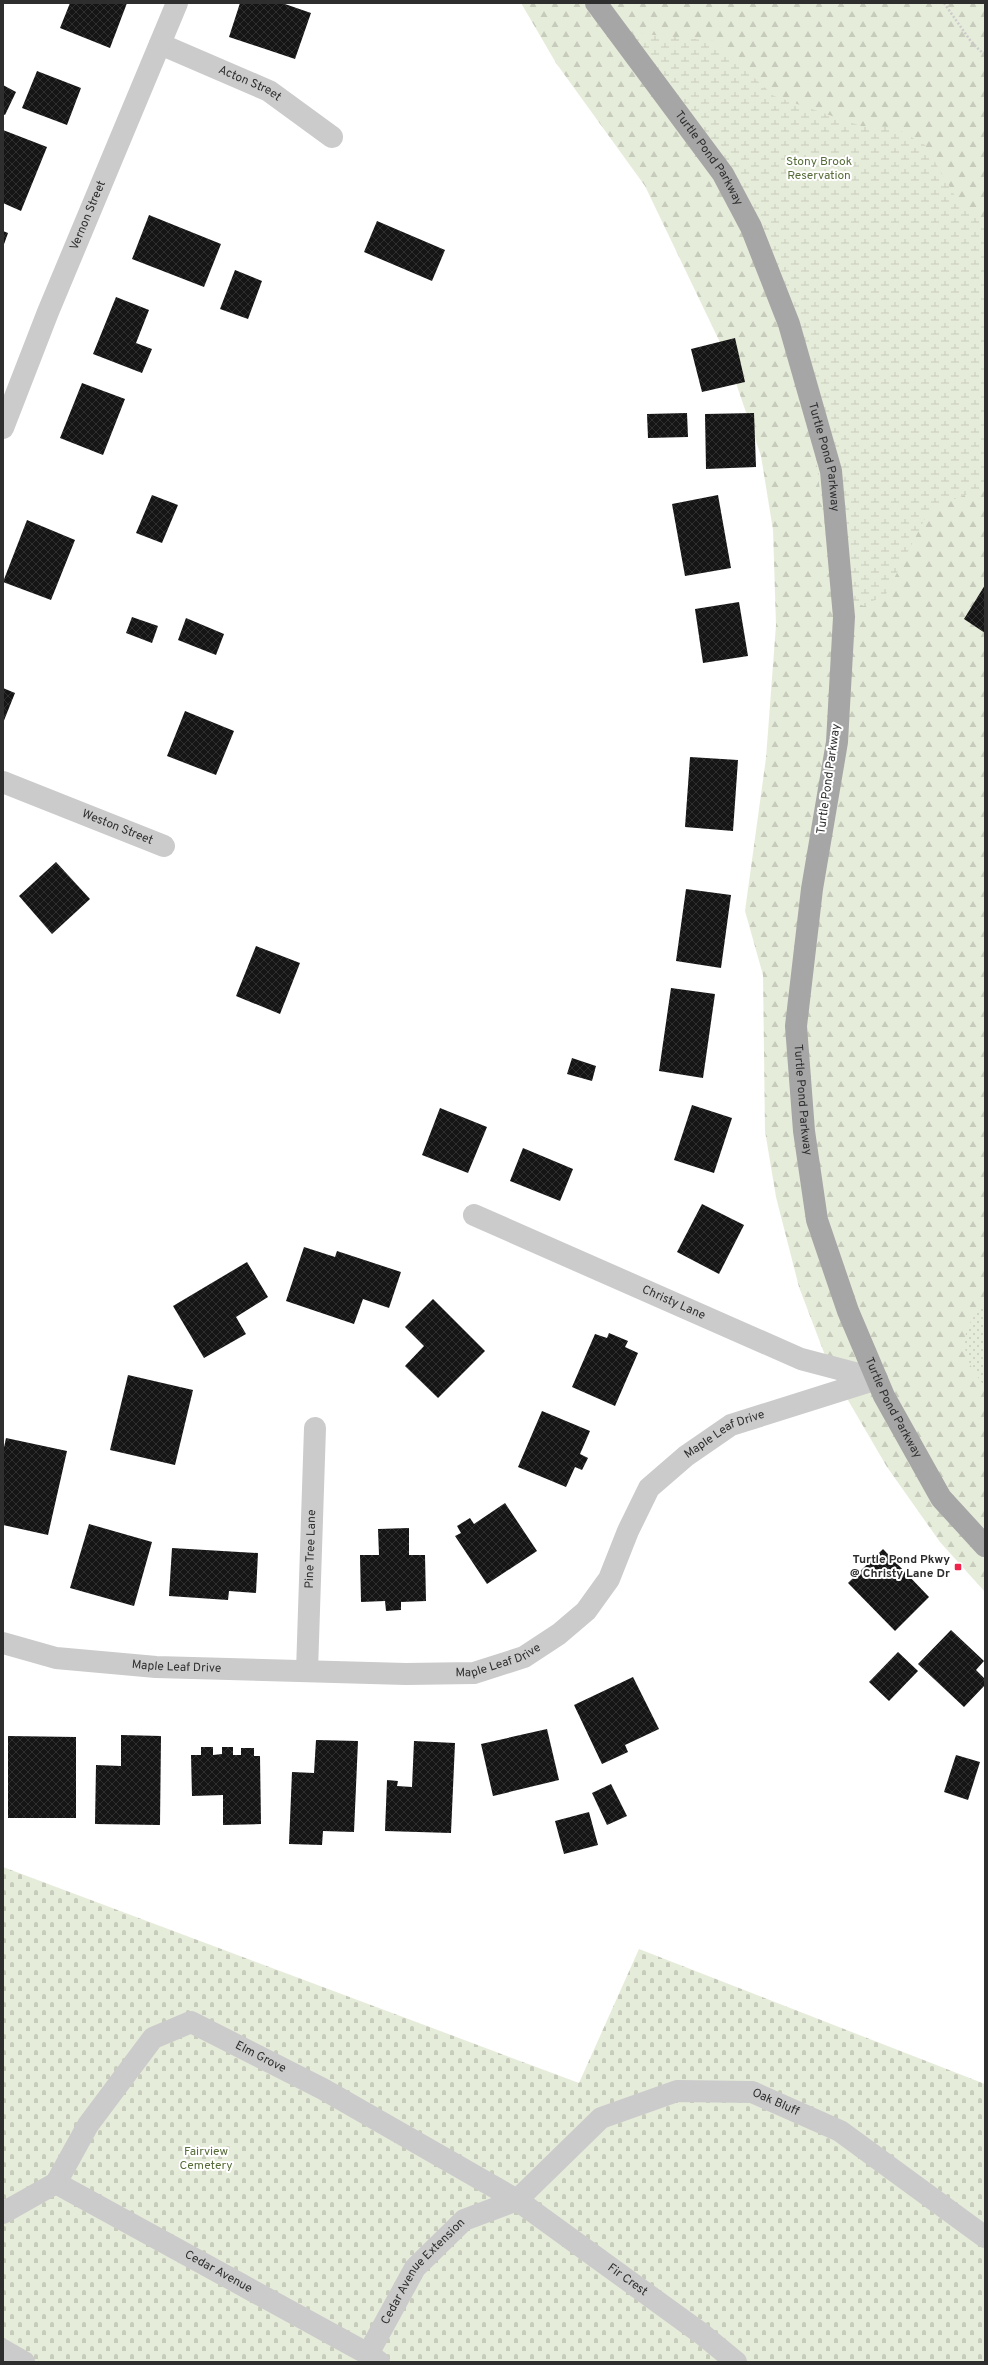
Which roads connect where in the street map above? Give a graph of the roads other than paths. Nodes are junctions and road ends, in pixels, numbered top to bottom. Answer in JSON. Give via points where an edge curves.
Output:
{"nodes":[{"id":1,"x":177,"y":3,"type":"edge"},
{"id":2,"x":596,"y":3,"type":"edge"},
{"id":3,"x":160,"y":44,"type":"junction"},
{"id":4,"x":332,"y":137,"type":"dead end"},
{"id":5,"x":3,"y":428,"type":"edge"},
{"id":6,"x":3,"y":782,"type":"edge"},
{"id":7,"x":164,"y":846,"type":"dead end"},
{"id":8,"x":474,"y":1215,"type":"dead end"},
{"id":9,"x":877,"y":1379,"type":"junction"},
{"id":10,"x":315,"y":1428,"type":"dead end"},
{"id":11,"x":985,"y":1546,"type":"edge"},
{"id":12,"x":3,"y":1643,"type":"edge"},
{"id":13,"x":307,"y":1670,"type":"junction"},
{"id":14,"x":56,"y":2183,"type":"junction"},
{"id":15,"x":517,"y":2200,"type":"junction"},
{"id":16,"x":3,"y":2213,"type":"edge"},
{"id":17,"x":985,"y":2237,"type":"edge"},
{"id":18,"x":3,"y":2350,"type":"edge"},
{"id":19,"x":373,"y":2358,"type":"edge"},
{"id":20,"x":24,"y":2362,"type":"edge"},
{"id":21,"x":736,"y":2362,"type":"edge"}],
"edges":[{"from":1,"to":3,"type":"street","name":"Vernon Street"},
{"from":2,"to":9,"type":"main road","name":"Turtle Pond Parkway","via":[[723,174],[751,227],[789,324],[831,471],[844,617],[837,742],[812,889],[796,1026],[804,1131],[816,1220],[848,1311]]},
{"from":3,"to":4,"type":"street","name":"Acton Street","via":[[269,91]]},
{"from":3,"to":5,"type":"street","name":"Vernon Street","via":[[48,312]]},
{"from":6,"to":7,"type":"street","name":"Weston Street"},
{"from":8,"to":9,"type":"street","name":"Christy Lane","via":[[801,1359]]},
{"from":9,"to":11,"type":"main road","name":"Turtle Pond Parkway","via":[[941,1498]]},
{"from":9,"to":13,"type":"street","name":"Maple Leaf Drive","via":[[731,1425],[686,1456],[649,1488],[609,1579],[586,1610],[559,1634],[524,1658],[474,1673],[406,1674]]},
{"from":10,"to":13,"type":"street","name":"Pine Tree Lane"},
{"from":12,"to":13,"type":"street","name":"Maple Leaf Drive","via":[[56,1658],[156,1667]]},
{"from":14,"to":15,"type":"street","name":"Elm Grove","via":[[88,2125],[153,2038],[191,2022],[323,2089]]},
{"from":14,"to":16,"type":"street"},
{"from":14,"to":19,"type":"street","name":"Cedar Avenue"},
{"from":15,"to":17,"type":"street","name":"Oak Bluff","via":[[601,2118],[677,2091],[752,2092],[840,2131]]},
{"from":15,"to":19,"type":"street","name":"Cedar Avenue Extension","via":[[464,2220],[415,2268]]},
{"from":15,"to":21,"type":"street","name":"Fir Crest","via":[[702,2334]]},
{"from":18,"to":20,"type":"street"}]}
